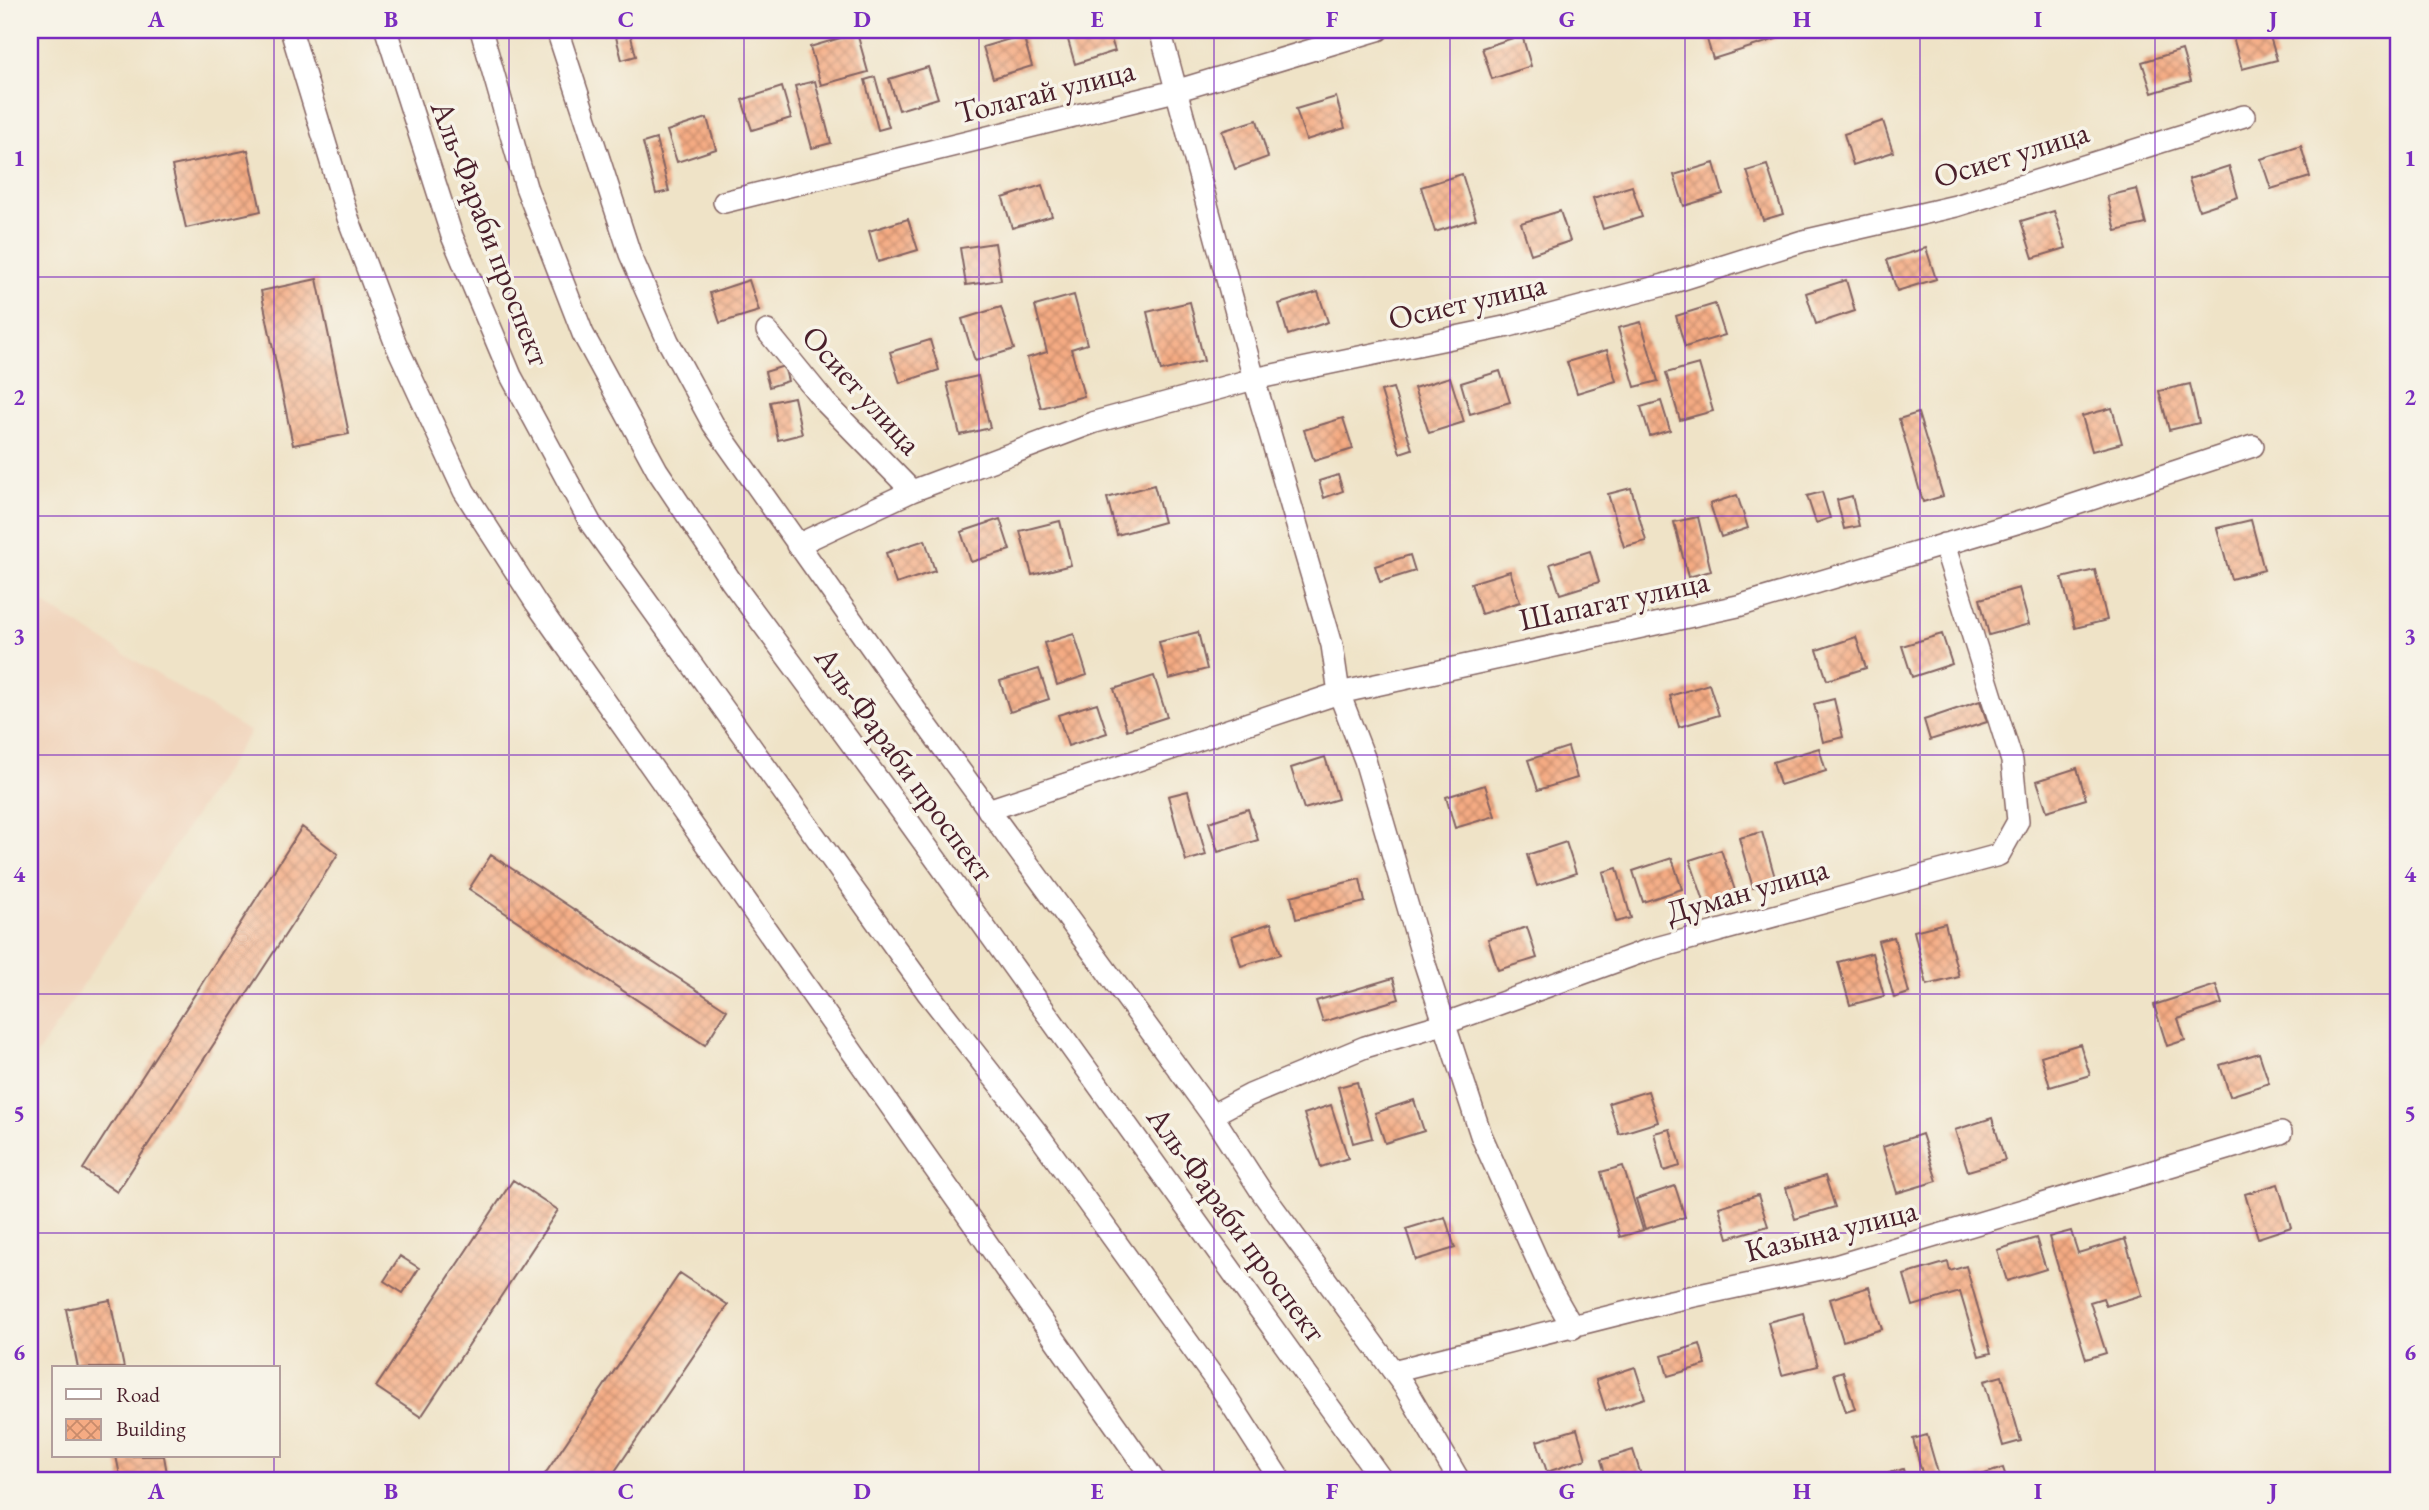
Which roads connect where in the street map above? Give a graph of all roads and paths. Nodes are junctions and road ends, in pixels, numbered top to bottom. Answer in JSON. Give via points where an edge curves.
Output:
{"nodes":[{"id":1,"x":291,"y":30,"type":"edge"},
{"id":2,"x":386,"y":30,"type":"edge"},
{"id":3,"x":481,"y":30,"type":"edge"},
{"id":4,"x":557,"y":30,"type":"edge"},
{"id":5,"x":1160,"y":30,"type":"edge"},
{"id":6,"x":1378,"y":30,"type":"edge"},
{"id":7,"x":1175,"y":91,"type":"junction"},
{"id":8,"x":2244,"y":116,"type":"dead end"},
{"id":9,"x":724,"y":202,"type":"dead end"},
{"id":10,"x":767,"y":331,"type":"dead end"},
{"id":11,"x":1254,"y":379,"type":"junction"},
{"id":12,"x":2253,"y":446,"type":"dead end"},
{"id":13,"x":912,"y":491,"type":"junction"},
{"id":14,"x":1944,"y":544,"type":"junction"},
{"id":15,"x":797,"y":545,"type":"junction"},
{"id":16,"x":1339,"y":693,"type":"junction"},
{"id":17,"x":988,"y":810,"type":"junction"},
{"id":18,"x":1446,"y":1023,"type":"junction"},
{"id":19,"x":1212,"y":1115,"type":"junction"},
{"id":20,"x":2281,"y":1133,"type":"dead end"},
{"id":21,"x":1573,"y":1328,"type":"junction"},
{"id":22,"x":1393,"y":1371,"type":"junction"},
{"id":23,"x":1154,"y":1480,"type":"edge"},
{"id":24,"x":1280,"y":1480,"type":"edge"},
{"id":25,"x":1382,"y":1480,"type":"edge"},
{"id":26,"x":1459,"y":1480,"type":"edge"}],
"edges":[{"from":1,"to":23,"type":"street","via":[[348,218],[395,342],[464,491],[536,603]]},
{"from":2,"to":24,"type":"street","name":"Аль-Фараби проспект","via":[[452,236],[511,376],[591,524],[927,992],[1038,1134],[1212,1374]]},
{"from":3,"to":25,"type":"street","name":"Аль-Фараби проспект","via":[[526,187],[583,334],[657,470],[731,581]]},
{"from":4,"to":15,"type":"street","via":[[630,254],[668,341],[713,424]]},
{"from":5,"to":7,"type":"street"},
{"from":6,"to":7,"type":"street","name":"Толагай улица"},
{"from":7,"to":9,"type":"street","name":"Толагай улица"},
{"from":7,"to":11,"type":"street"},
{"from":8,"to":11,"type":"street","name":"Осиет улица","via":[[1956,206],[1804,240],[1664,285],[1522,323]]},
{"from":10,"to":13,"type":"street","name":"Осиет улица","via":[[825,402]]},
{"from":11,"to":13,"type":"street","name":"Осиет улица","via":[[1095,422]]},
{"from":11,"to":16,"type":"street","via":[[1328,633]]},
{"from":12,"to":14,"type":"street","name":"Шапагат улица"},
{"from":13,"to":15,"type":"street"},
{"from":14,"to":16,"type":"street","name":"Шапагат улица","via":[[1738,606]]},
{"from":14,"to":18,"type":"street","name":"Думан улица","via":[[2012,761],[2018,821],[1999,855],[1645,951]]},
{"from":15,"to":17,"type":"street"},
{"from":16,"to":17,"type":"street","name":"Шапагат улица"},
{"from":16,"to":18,"type":"street","via":[[1365,760]]},
{"from":17,"to":19,"type":"street"},
{"from":18,"to":19,"type":"street","name":"Думан улица","via":[[1365,1047]]},
{"from":18,"to":21,"type":"street","via":[[1481,1135],[1549,1286]]},
{"from":19,"to":22,"type":"street","via":[[1261,1191]]},
{"from":20,"to":21,"type":"street","name":"Казына улица","via":[[1835,1266],[1671,1301]]},
{"from":21,"to":22,"type":"street","name":"Казына улица"},
{"from":22,"to":26,"type":"street"}]}
